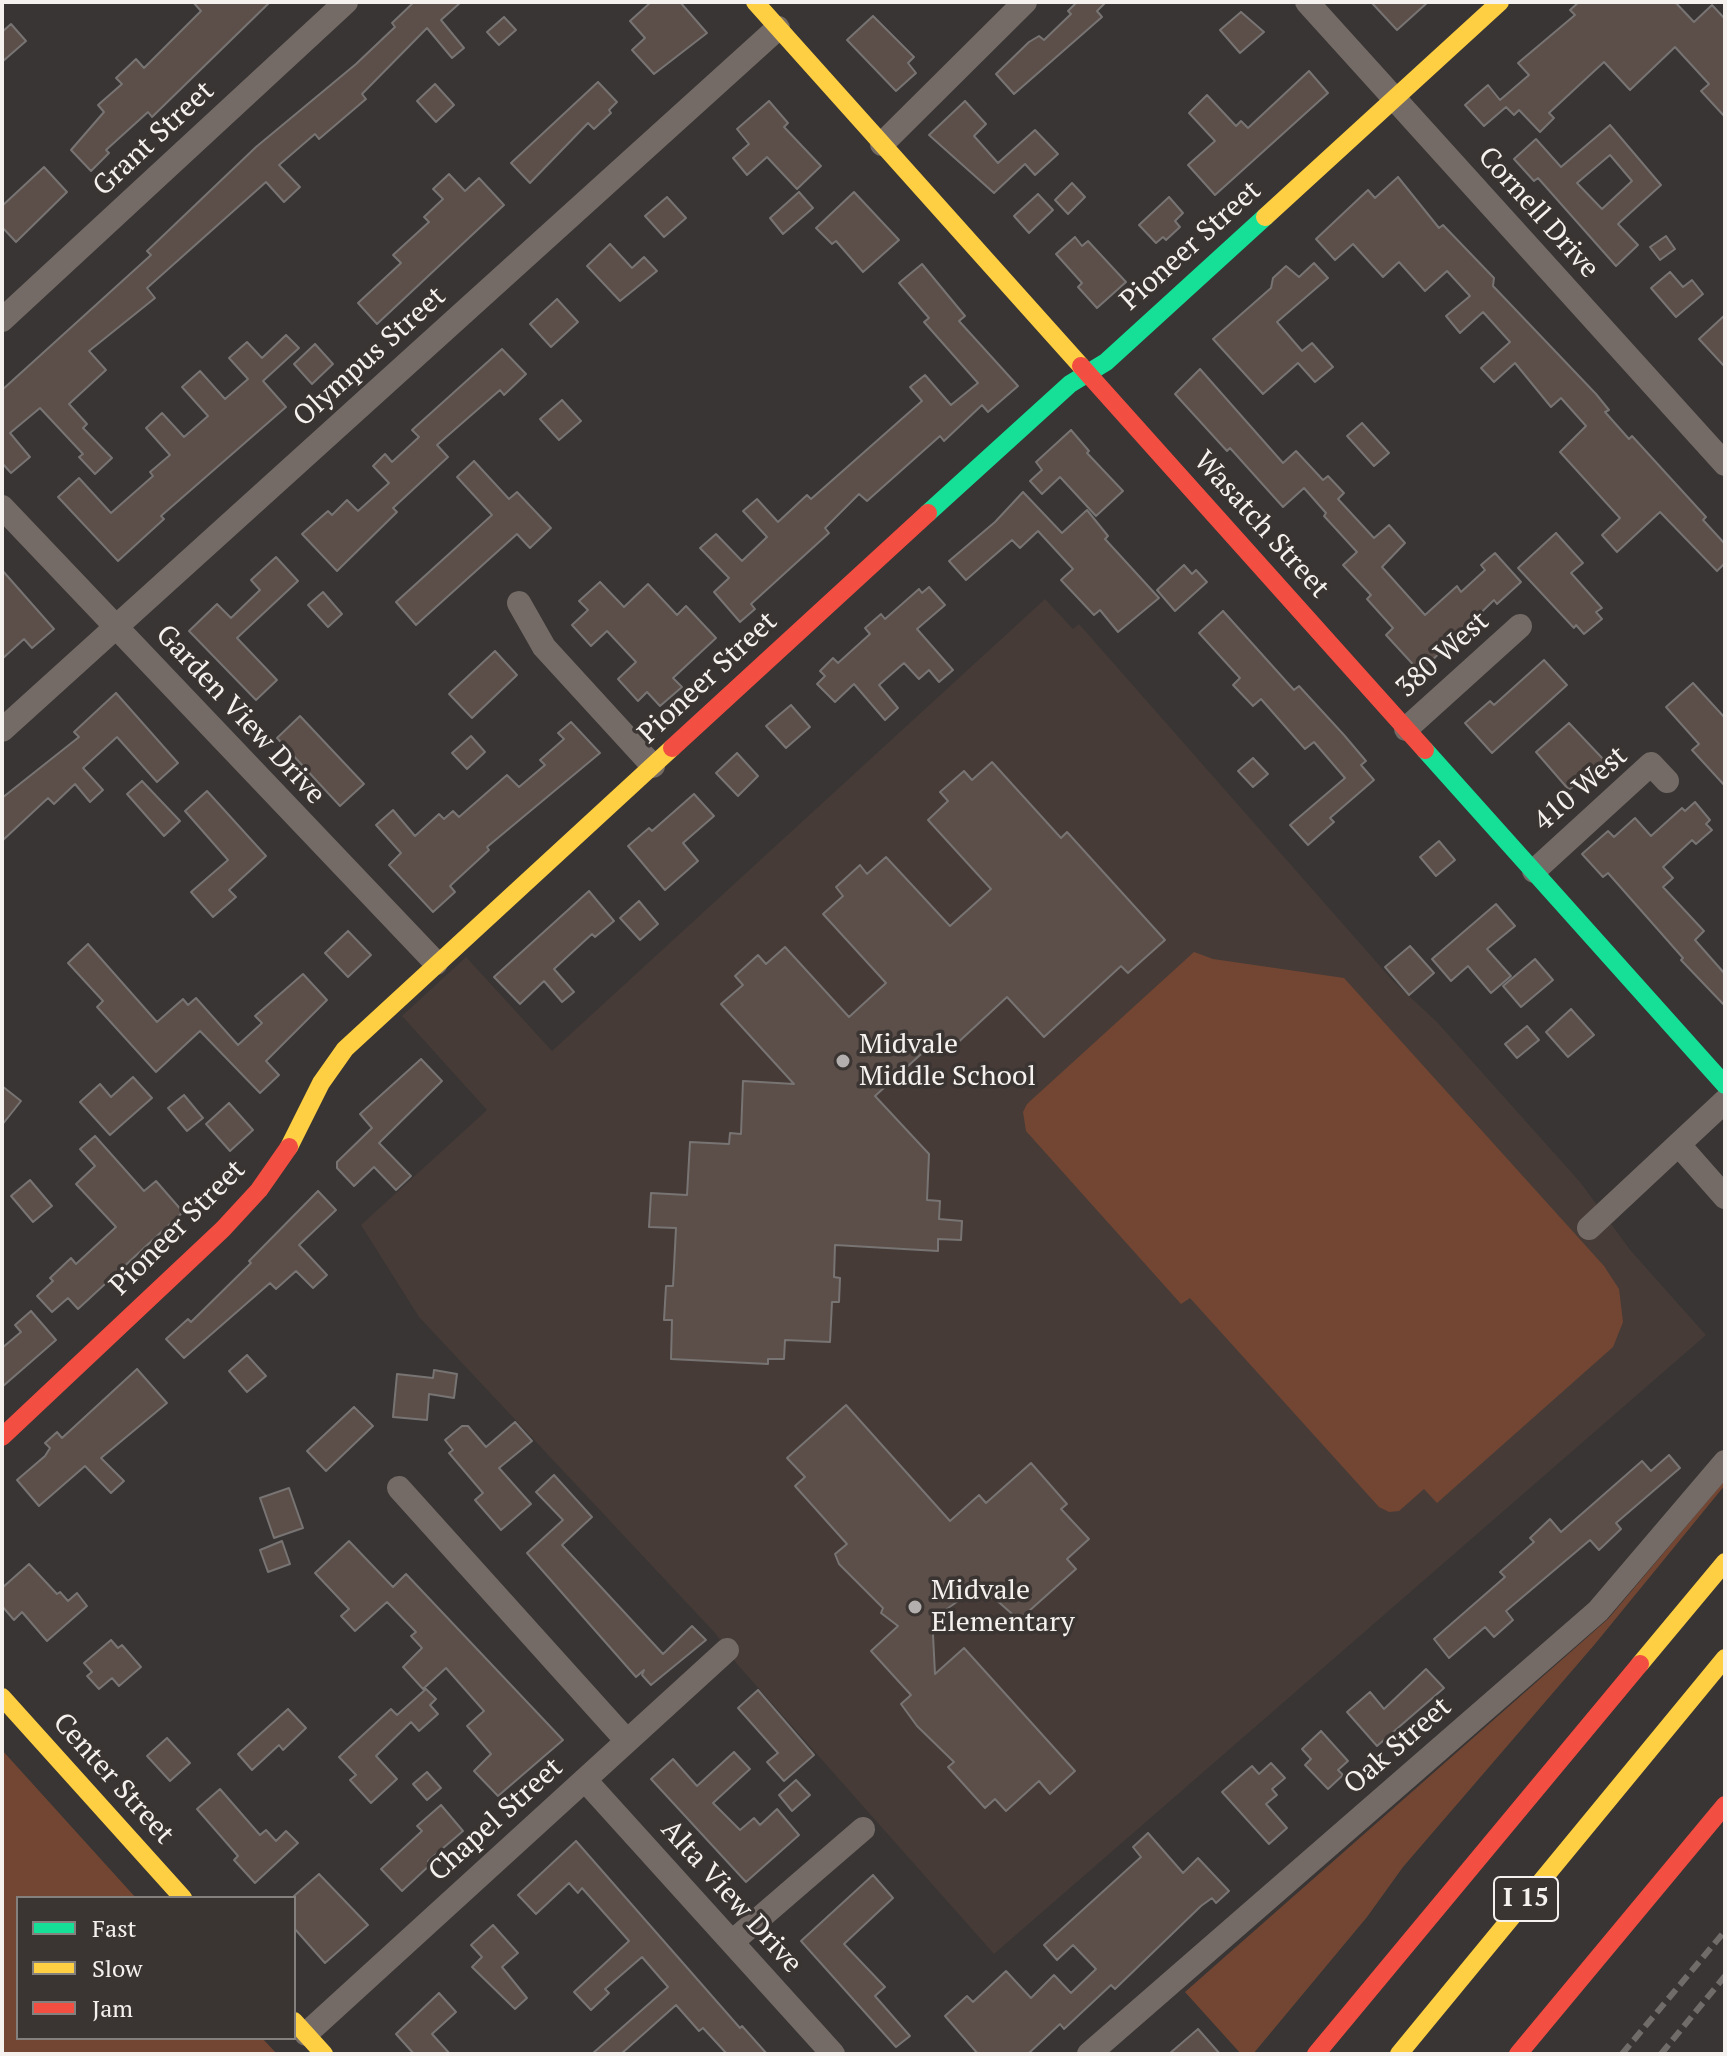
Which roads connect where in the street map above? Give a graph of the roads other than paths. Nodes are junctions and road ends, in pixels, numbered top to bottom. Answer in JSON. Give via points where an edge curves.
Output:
{"nodes":[{"id":1,"x":346,"y":2,"type":"edge"},
{"id":2,"x":755,"y":2,"type":"edge"},
{"id":3,"x":1025,"y":2,"type":"edge"},
{"id":4,"x":1307,"y":2,"type":"edge"},
{"id":5,"x":1500,"y":2,"type":"edge"},
{"id":6,"x":778,"y":28,"type":"junction"},
{"id":7,"x":1394,"y":98,"type":"junction"},
{"id":8,"x":882,"y":144,"type":"junction"},
{"id":9,"x":2,"y":320,"type":"edge"},
{"id":10,"x":1087,"y":373,"type":"junction"},
{"id":11,"x":1725,"y":464,"type":"edge"},
{"id":12,"x":2,"y":507,"type":"edge"},
{"id":13,"x":519,"y":603,"type":"dead end"},
{"id":14,"x":1520,"y":626,"type":"dead end"},
{"id":15,"x":116,"y":627,"type":"junction"},
{"id":16,"x":1406,"y":729,"type":"junction"},
{"id":17,"x":2,"y":730,"type":"edge"},
{"id":18,"x":653,"y":766,"type":"junction"},
{"id":19,"x":1667,"y":781,"type":"dead end"},
{"id":20,"x":1534,"y":871,"type":"junction"},
{"id":21,"x":436,"y":963,"type":"junction"},
{"id":22,"x":1725,"y":1085,"type":"edge"},
{"id":23,"x":1725,"y":1101,"type":"edge"},
{"id":24,"x":1679,"y":1145,"type":"junction"},
{"id":25,"x":1725,"y":1197,"type":"edge"},
{"id":26,"x":1589,"y":1228,"type":"dead end"},
{"id":27,"x":2,"y":1437,"type":"edge"},
{"id":28,"x":1725,"y":1462,"type":"edge"},
{"id":29,"x":399,"y":1488,"type":"dead end"},
{"id":30,"x":1725,"y":1562,"type":"edge"},
{"id":31,"x":727,"y":1650,"type":"dead end"},
{"id":32,"x":1725,"y":1658,"type":"edge"},
{"id":33,"x":2,"y":1697,"type":"edge"},
{"id":34,"x":627,"y":1741,"type":"junction"},
{"id":35,"x":585,"y":1780,"type":"junction"},
{"id":36,"x":1725,"y":1805,"type":"edge"},
{"id":37,"x":863,"y":1829,"type":"dead end"},
{"id":38,"x":181,"y":1896,"type":"edge"},
{"id":39,"x":732,"y":1942,"type":"junction"},
{"id":40,"x":300,"y":2028,"type":"edge"},
{"id":41,"x":324,"y":2054,"type":"edge"},
{"id":42,"x":833,"y":2054,"type":"edge"},
{"id":43,"x":1089,"y":2054,"type":"edge"},
{"id":44,"x":1316,"y":2054,"type":"edge"},
{"id":45,"x":1399,"y":2054,"type":"edge"},
{"id":46,"x":1518,"y":2054,"type":"edge"}],
"edges":[{"from":1,"to":9,"type":"street","name":"Grant Street"},
{"from":2,"to":6,"type":"main road","name":"Wasatch Street"},
{"from":3,"to":8,"type":"street"},
{"from":4,"to":7,"type":"street","name":"Cornell Drive"},
{"from":5,"to":7,"type":"main road","name":"Pioneer Street"},
{"from":6,"to":8,"type":"main road","name":"Wasatch Street"},
{"from":6,"to":15,"type":"street","name":"Olympus Street"},
{"from":7,"to":10,"type":"main road","name":"Pioneer Street","via":[[1106,362]]},
{"from":7,"to":11,"type":"street","name":"Cornell Drive"},
{"from":8,"to":10,"type":"main road","name":"Wasatch Street"},
{"from":10,"to":16,"type":"main road","name":"Wasatch Street"},
{"from":10,"to":18,"type":"main road","name":"Pioneer Street"},
{"from":12,"to":15,"type":"street","name":"Garden View Drive"},
{"from":13,"to":18,"type":"street","via":[[544,647]]},
{"from":14,"to":16,"type":"street","name":"380 West"},
{"from":15,"to":17,"type":"street","name":"Olympus Street"},
{"from":15,"to":21,"type":"street","name":"Garden View Drive"},
{"from":16,"to":20,"type":"main road","name":"Wasatch Street"},
{"from":18,"to":21,"type":"main road","name":"Pioneer Street"},
{"from":19,"to":20,"type":"street","name":"410 West","via":[[1651,764]]},
{"from":20,"to":22,"type":"main road","name":"Wasatch Street"},
{"from":21,"to":27,"type":"main road","name":"Pioneer Street","via":[[345,1049],[259,1190]]},
{"from":23,"to":24,"type":"street"},
{"from":24,"to":25,"type":"street"},
{"from":24,"to":26,"type":"street"},
{"from":28,"to":43,"type":"street","name":"Oak Street","via":[[1598,1611]]},
{"from":29,"to":34,"type":"street"},
{"from":30,"to":44,"type":"main road"},
{"from":31,"to":34,"type":"street","name":"Chapel Street"},
{"from":32,"to":45,"type":"main road","number":"I 15"},
{"from":33,"to":38,"type":"main road","name":"Center Street"},
{"from":34,"to":35,"type":"street","name":"Chapel Street"},
{"from":35,"to":39,"type":"street","name":"Alta View Drive"},
{"from":35,"to":40,"type":"street","name":"Chapel Street"},
{"from":36,"to":46,"type":"main road"},
{"from":37,"to":39,"type":"street"},
{"from":39,"to":42,"type":"street","name":"Alta View Drive"},
{"from":40,"to":41,"type":"main road"}]}
